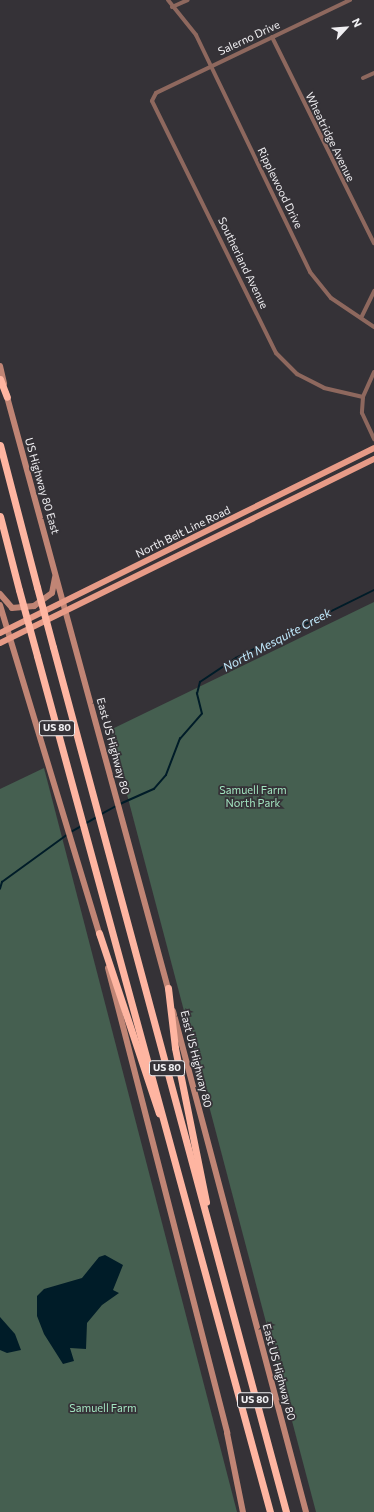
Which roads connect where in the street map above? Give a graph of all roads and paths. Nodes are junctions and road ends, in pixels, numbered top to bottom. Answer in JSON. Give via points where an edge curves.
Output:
{"nodes":[{"id":1,"x":168,"y":0,"type":"edge"},
{"id":2,"x":188,"y":0,"type":"edge"},
{"id":3,"x":350,"y":0,"type":"edge"},
{"id":4,"x":172,"y":7,"type":"junction"},
{"id":5,"x":272,"y":38,"type":"junction"},
{"id":6,"x":211,"y":66,"type":"junction"},
{"id":7,"x":374,"y":73,"type":"edge"},
{"id":8,"x":363,"y":78,"type":"dead end"},
{"id":9,"x":156,"y":93,"type":"joint"},
{"id":10,"x":374,"y":243,"type":"edge"},
{"id":11,"x":374,"y":291,"type":"edge"},
{"id":12,"x":362,"y":316,"type":"junction"},
{"id":13,"x":374,"y":327,"type":"edge"},
{"id":14,"x":0,"y":366,"type":"edge"},
{"id":15,"x":374,"y":372,"type":"edge"},
{"id":16,"x":0,"y":379,"type":"edge"},
{"id":17,"x":7,"y":396,"type":"junction"},
{"id":18,"x":363,"y":397,"type":"junction"},
{"id":19,"x":374,"y":439,"type":"edge"},
{"id":20,"x":0,"y":445,"type":"edge"},
{"id":21,"x":374,"y":448,"type":"edge"},
{"id":22,"x":374,"y":459,"type":"edge"},
{"id":23,"x":293,"y":489,"type":"junction"},
{"id":24,"x":301,"y":497,"type":"junction"},
{"id":25,"x":292,"y":501,"type":"junction"},
{"id":26,"x":0,"y":516,"type":"edge"},
{"id":27,"x":226,"y":522,"type":"junction"},
{"id":28,"x":219,"y":525,"type":"junction"},
{"id":29,"x":230,"y":531,"type":"junction"},
{"id":30,"x":223,"y":534,"type":"junction"},
{"id":31,"x":55,"y":571,"type":"junction"},
{"id":32,"x":0,"y":594,"type":"edge"},
{"id":33,"x":64,"y":601,"type":"junction"},
{"id":34,"x":0,"y":605,"type":"edge"},
{"id":35,"x":67,"y":610,"type":"junction"},
{"id":36,"x":7,"y":630,"type":"junction"},
{"id":37,"x":0,"y":633,"type":"edge"},
{"id":38,"x":10,"y":638,"type":"junction"},
{"id":39,"x":0,"y":643,"type":"edge"},
{"id":40,"x":99,"y":933,"type":"junction"},
{"id":41,"x":168,"y":988,"type":"junction"},
{"id":42,"x":180,"y":1174,"type":"junction"},
{"id":43,"x":225,"y":1288,"type":"junction"},
{"id":44,"x":243,"y":1512,"type":"edge"},
{"id":45,"x":270,"y":1512,"type":"edge"},
{"id":46,"x":286,"y":1512,"type":"edge"},
{"id":47,"x":306,"y":1512,"type":"edge"}],
"edges":[{"from":1,"to":4,"type":"street","name":"Ripplewood Drive"},
{"from":2,"to":4,"type":"street"},
{"from":3,"to":5,"type":"street","name":"Salerno Drive"},
{"from":4,"to":6,"type":"street","name":"Ripplewood Drive","via":[[196,35]]},
{"from":5,"to":6,"type":"street","name":"Salerno Drive"},
{"from":5,"to":10,"type":"street","name":"Wheatridge Avenue"},
{"from":6,"to":9,"type":"street","name":"Salerno Drive"},
{"from":6,"to":12,"type":"street","name":"Ripplewood Drive","via":[[310,272],[331,298]]},
{"from":7,"to":8,"type":"street"},
{"from":9,"to":18,"type":"street","name":"Southerland Avenue","via":[[154,105],[276,353],[297,374],[324,388]]},
{"from":11,"to":12,"type":"street"},
{"from":12,"to":13,"type":"street","name":"Ripplewood Drive"},
{"from":14,"to":17,"type":"main road","name":"US Highway 80 East"},
{"from":15,"to":18,"type":"street"},
{"from":16,"to":17,"type":"highway"},
{"from":17,"to":31,"type":"main road","name":"US Highway 80 East"},
{"from":18,"to":19,"type":"street","via":[[362,413]]},
{"from":20,"to":43,"type":"highway","number":"US 80","bridge":true},
{"from":21,"to":23,"type":"main road","name":"North Belt Line Road"},
{"from":22,"to":24,"type":"main road","name":"North Belt Line Road"},
{"from":23,"to":24,"type":"main road"},
{"from":23,"to":25,"type":"main road"},
{"from":23,"to":27,"type":"main road","name":"North Belt Line Road"},
{"from":24,"to":25,"type":"main road","name":"North Belt Line Road"},
{"from":25,"to":29,"type":"main road","name":"North Belt Line Road"},
{"from":26,"to":42,"type":"highway","number":"US 80","bridge":true},
{"from":27,"to":28,"type":"main road","name":"North Belt Line Road"},
{"from":27,"to":29,"type":"main road"},
{"from":28,"to":30,"type":"main road"},
{"from":28,"to":33,"type":"main road","name":"North Belt Line Road"},
{"from":29,"to":30,"type":"main road","name":"North Belt Line Road"},
{"from":30,"to":35,"type":"main road","name":"North Belt Line Road"},
{"from":31,"to":32,"type":"main road","via":[[52,593],[34,606],[12,608]]},
{"from":31,"to":33,"type":"main road","name":"US Highway 80 East"},
{"from":33,"to":35,"type":"main road","name":"US Highway 80 East"},
{"from":33,"to":36,"type":"main road","name":"North Belt Line Road"},
{"from":34,"to":36,"type":"main road"},
{"from":35,"to":38,"type":"main road","name":"North Belt Line Road"},
{"from":35,"to":41,"type":"main road","name":"East US Highway 80"},
{"from":36,"to":37,"type":"main road","name":"North Belt Line Road"},
{"from":36,"to":38,"type":"main road"},
{"from":38,"to":39,"type":"main road","name":"North Belt Line Road"},
{"from":38,"to":40,"type":"main road"},
{"from":40,"to":42,"type":"highway"},
{"from":40,"to":44,"type":"main road","via":[[227,1433]]},
{"from":41,"to":43,"type":"highway","via":[[175,1048]]},
{"from":41,"to":47,"type":"main road","name":"East US Highway 80"},
{"from":42,"to":45,"type":"highway","number":"US 80"},
{"from":43,"to":46,"type":"highway","number":"US 80"}]}
